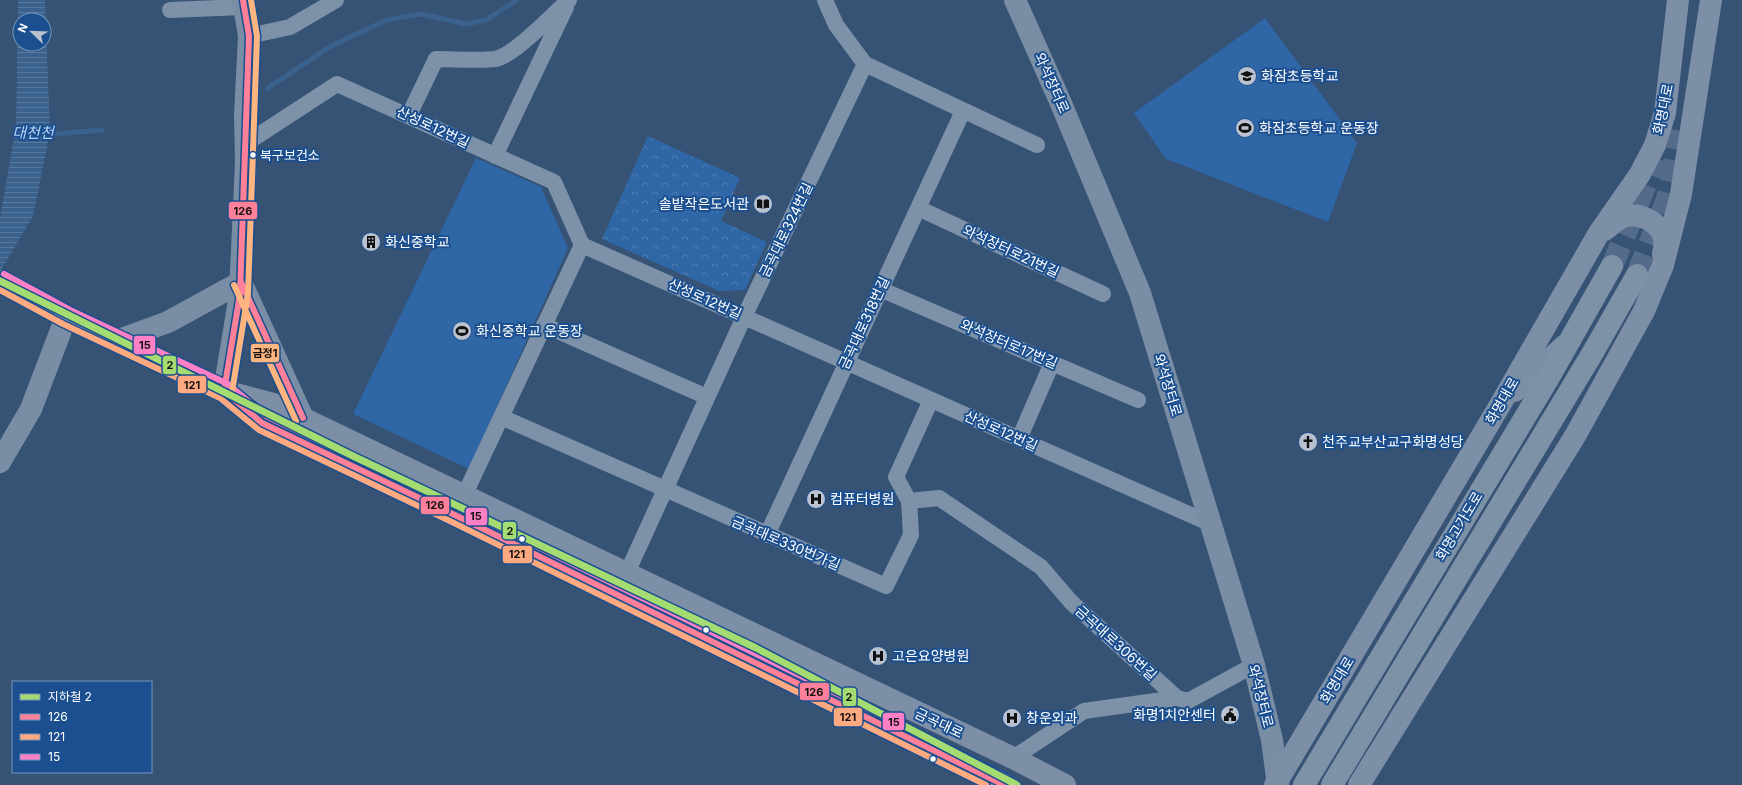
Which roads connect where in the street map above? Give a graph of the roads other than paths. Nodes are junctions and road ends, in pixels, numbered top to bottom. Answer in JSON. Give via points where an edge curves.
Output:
{"nodes":[{"id":1,"x":336,"y":0,"type":"edge"},
{"id":2,"x":569,"y":0,"type":"edge"},
{"id":3,"x":825,"y":0,"type":"edge"},
{"id":4,"x":1015,"y":0,"type":"edge"},
{"id":5,"x":1678,"y":0,"type":"edge"},
{"id":6,"x":1711,"y":0,"type":"edge"},
{"id":7,"x":243,"y":3,"type":"edge"},
{"id":8,"x":170,"y":10,"type":"dead end"},
{"id":9,"x":250,"y":36,"type":"junction"},
{"id":10,"x":865,"y":64,"type":"junction"},
{"id":11,"x":963,"y":111,"type":"junction"},
{"id":12,"x":408,"y":115,"type":"junction"},
{"id":13,"x":245,"y":144,"type":"junction"},
{"id":14,"x":1037,"y":145,"type":"dead end"},
{"id":15,"x":495,"y":156,"type":"junction"},
{"id":16,"x":918,"y":208,"type":"junction"},
{"id":17,"x":1599,"y":233,"type":"junction"},
{"id":18,"x":582,"y":244,"type":"junction"},
{"id":19,"x":1663,"y":265,"type":"junction"},
{"id":20,"x":1612,"y":266,"type":"tunnel mouth"},
{"id":21,"x":1637,"y":274,"type":"tunnel mouth"},
{"id":22,"x":0,"y":281,"type":"edge"},
{"id":23,"x":241,"y":282,"type":"junction"},
{"id":24,"x":880,"y":288,"type":"junction"},
{"id":25,"x":1103,"y":294,"type":"dead end"},
{"id":26,"x":66,"y":317,"type":"junction"},
{"id":27,"x":744,"y":317,"type":"junction"},
{"id":28,"x":544,"y":325,"type":"junction"},
{"id":29,"x":116,"y":341,"type":"junction"},
{"id":30,"x":1569,"y":342,"type":"junction"},
{"id":31,"x":1592,"y":354,"type":"junction"},
{"id":32,"x":846,"y":362,"type":"junction"},
{"id":33,"x":1052,"y":363,"type":"junction"},
{"id":34,"x":224,"y":391,"type":"junction"},
{"id":35,"x":707,"y":397,"type":"junction"},
{"id":36,"x":931,"y":400,"type":"junction"},
{"id":37,"x":1138,"y":400,"type":"dead end"},
{"id":38,"x":1500,"y":405,"type":"junction"},
{"id":39,"x":501,"y":417,"type":"junction"},
{"id":40,"x":303,"y":418,"type":"junction"},
{"id":41,"x":1575,"y":436,"type":"junction"},
{"id":42,"x":1019,"y":439,"type":"junction"},
{"id":43,"x":0,"y":462,"type":"edge"},
{"id":44,"x":665,"y":490,"type":"junction"},
{"id":45,"x":464,"y":496,"type":"junction"},
{"id":46,"x":909,"y":501,"type":"junction"},
{"id":47,"x":1209,"y":523,"type":"junction"},
{"id":48,"x":767,"y":535,"type":"junction"},
{"id":49,"x":626,"y":575,"type":"junction"},
{"id":50,"x":1254,"y":665,"type":"junction"},
{"id":51,"x":1177,"y":698,"type":"junction"},
{"id":52,"x":1013,"y":758,"type":"junction"},
{"id":53,"x":1277,"y":783,"type":"edge"},
{"id":54,"x":1004,"y":785,"type":"edge"},
{"id":55,"x":1065,"y":785,"type":"edge"},
{"id":56,"x":1304,"y":785,"type":"edge"},
{"id":57,"x":1332,"y":785,"type":"edge"},
{"id":58,"x":1360,"y":785,"type":"edge"}],
"edges":[{"from":1,"to":9,"type":"street","via":[[290,27]]},
{"from":2,"to":12,"type":"street","via":[[518,47],[496,59],[436,59]]},
{"from":2,"to":15,"type":"street"},
{"from":3,"to":10,"type":"street","via":[[836,25]]},
{"from":4,"to":47,"type":"main road","name":"와석장터로","via":[[1140,293]]},
{"from":5,"to":17,"type":"main road","name":"화명대로","via":[[1665,113],[1655,145],[1640,174]]},
{"from":6,"to":19,"type":"main road","via":[[1681,194]]},
{"from":7,"to":8,"type":"street"},
{"from":7,"to":9,"type":"main road"},
{"from":9,"to":13,"type":"main road"},
{"from":10,"to":11,"type":"street"},
{"from":10,"to":27,"type":"street","name":"금곡대로324번길"},
{"from":11,"to":14,"type":"street"},
{"from":11,"to":16,"type":"street","name":"금곡대로318번길"},
{"from":12,"to":13,"type":"street","name":"산성로12번길","via":[[337,84]]},
{"from":12,"to":15,"type":"street","name":"산성로12번길"},
{"from":13,"to":23,"type":"main road"},
{"from":15,"to":18,"type":"street","name":"산성로12번길","via":[[554,182]]},
{"from":16,"to":24,"type":"street","name":"금곡대로318번길"},
{"from":16,"to":25,"type":"street","name":"와석장터로21번길"},
{"from":17,"to":19,"type":"main road","via":[[1623,217],[1638,215],[1650,220],[1660,229],[1664,239]]},
{"from":17,"to":38,"type":"main road","name":"화명대로"},
{"from":18,"to":27,"type":"street","name":"산성로12번길"},
{"from":18,"to":28,"type":"street"},
{"from":19,"to":41,"type":"main road","via":[[1644,311]]},
{"from":20,"to":30,"type":"highway","name":"화명고가도로"},
{"from":21,"to":31,"type":"highway","name":"화명고가도로"},
{"from":22,"to":26,"type":"main road","name":"금곡대로"},
{"from":23,"to":29,"type":"main road","via":[[168,322]]},
{"from":23,"to":34,"type":"main road"},
{"from":23,"to":40,"type":"main road"},
{"from":24,"to":32,"type":"street","name":"금곡대로318번길"},
{"from":24,"to":33,"type":"street","name":"와석장터로17번길"},
{"from":26,"to":29,"type":"main road","name":"금곡대로"},
{"from":26,"to":43,"type":"main road","via":[[31,409]]},
{"from":27,"to":32,"type":"street","name":"산성로12번길"},
{"from":27,"to":35,"type":"street","name":"금곡대로324번길"},
{"from":28,"to":35,"type":"street"},
{"from":28,"to":39,"type":"street"},
{"from":29,"to":34,"type":"main road","name":"금곡대로"},
{"from":30,"to":38,"type":"main road"},
{"from":30,"to":56,"type":"highway","name":"화명고가도로"},
{"from":31,"to":41,"type":"main road"},
{"from":31,"to":57,"type":"highway","name":"화명고가도로"},
{"from":32,"to":36,"type":"street","name":"산성로12번길"},
{"from":32,"to":48,"type":"street","name":"금곡대로318번길"},
{"from":33,"to":37,"type":"street","name":"와석장터로17번길"},
{"from":33,"to":42,"type":"street"},
{"from":34,"to":40,"type":"main road","name":"금곡대로","via":[[273,404]]},
{"from":34,"to":54,"type":"main road","name":"금곡대로","via":[[262,423]]},
{"from":35,"to":44,"type":"street","name":"금곡대로324번길"},
{"from":36,"to":42,"type":"street","name":"산성로12번길"},
{"from":36,"to":46,"type":"street","name":"금곡대로330번가길","via":[[896,477]]},
{"from":38,"to":53,"type":"main road","name":"화명대로"},
{"from":39,"to":44,"type":"street","name":"금곡대로330번가길"},
{"from":39,"to":45,"type":"street"},
{"from":40,"to":45,"type":"main road","name":"금곡대로"},
{"from":41,"to":58,"type":"main road"},
{"from":42,"to":47,"type":"street","name":"산성로12번길"},
{"from":44,"to":48,"type":"street","name":"금곡대로330번가길"},
{"from":44,"to":49,"type":"street","name":"금곡대로324번길"},
{"from":45,"to":49,"type":"main road","name":"금곡대로"},
{"from":46,"to":48,"type":"street","name":"금곡대로330번가길","via":[[911,535],[886,586]]},
{"from":46,"to":51,"type":"street","name":"금곡대로306번길","via":[[938,498],[1041,567],[1070,602]]},
{"from":47,"to":50,"type":"main road","name":"와석장터로"},
{"from":49,"to":52,"type":"main road","name":"금곡대로"},
{"from":50,"to":51,"type":"street","via":[[1188,701]]},
{"from":50,"to":53,"type":"main road","name":"와석장터로","via":[[1272,740]]},
{"from":51,"to":52,"type":"street","name":"금곡대로306번길","via":[[1084,711]]},
{"from":52,"to":55,"type":"main road","name":"금곡대로"}]}
